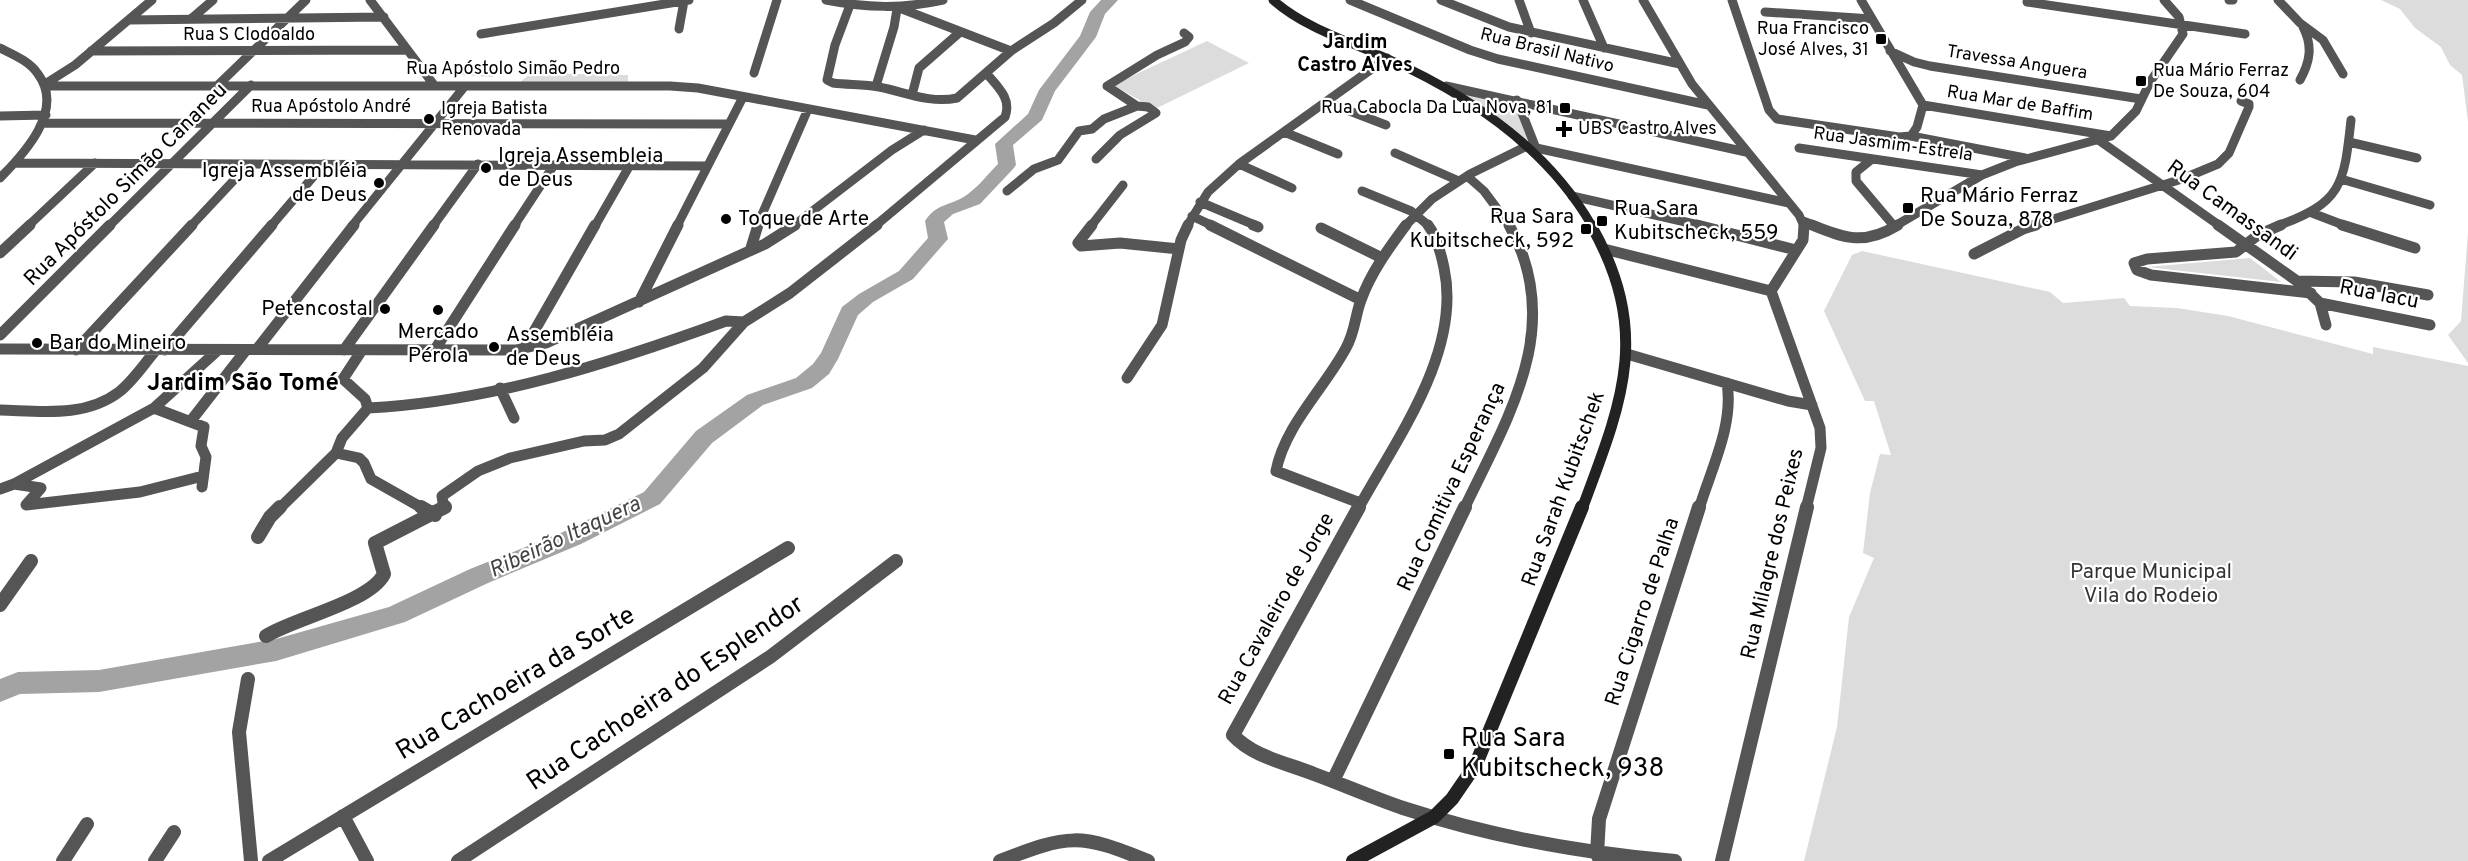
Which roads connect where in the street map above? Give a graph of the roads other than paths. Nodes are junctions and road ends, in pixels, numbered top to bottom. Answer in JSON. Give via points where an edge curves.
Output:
{"nodes":[{"id":1,"x":152,"y":0,"type":"edge"},
{"id":2,"x":213,"y":0,"type":"edge"},
{"id":3,"x":306,"y":0,"type":"edge"},
{"id":4,"x":370,"y":0,"type":"edge"},
{"id":5,"x":686,"y":0,"type":"edge"},
{"id":6,"x":777,"y":0,"type":"edge"},
{"id":7,"x":825,"y":0,"type":"edge"},
{"id":8,"x":943,"y":0,"type":"edge"},
{"id":9,"x":1082,"y":0,"type":"edge"},
{"id":10,"x":1274,"y":0,"type":"edge"},
{"id":11,"x":1350,"y":0,"type":"edge"},
{"id":12,"x":1442,"y":0,"type":"edge"},
{"id":13,"x":1519,"y":0,"type":"edge"},
{"id":14,"x":1583,"y":0,"type":"edge"},
{"id":15,"x":1643,"y":0,"type":"edge"},
{"id":16,"x":1732,"y":0,"type":"edge"},
{"id":17,"x":1861,"y":0,"type":"edge"},
{"id":18,"x":2069,"y":0,"type":"edge"},
{"id":19,"x":2164,"y":0,"type":"edge"},
{"id":20,"x":2278,"y":0,"type":"edge"},
{"id":21,"x":2027,"y":2,"type":"dead end"},
{"id":22,"x":1457,"y":3,"type":"edge"},
{"id":23,"x":850,"y":5,"type":"junction"},
{"id":24,"x":899,"y":9,"type":"junction"},
{"id":25,"x":1765,"y":12,"type":"dead end"},
{"id":26,"x":384,"y":17,"type":"junction"},
{"id":27,"x":191,"y":19,"type":"junction"},
{"id":28,"x":1872,"y":19,"type":"junction"},
{"id":29,"x":129,"y":20,"type":"junction"},
{"id":30,"x":286,"y":20,"type":"junction"},
{"id":31,"x":2181,"y":21,"type":"junction"},
{"id":32,"x":2300,"y":23,"type":"junction"},
{"id":33,"x":679,"y":29,"type":"dead end"},
{"id":34,"x":959,"y":33,"type":"junction"},
{"id":35,"x":1184,"y":33,"type":"dead end"},
{"id":36,"x":1531,"y":33,"type":"junction"},
{"id":37,"x":481,"y":34,"type":"dead end"},
{"id":38,"x":2245,"y":34,"type":"dead end"},
{"id":39,"x":0,"y":48,"type":"edge"},
{"id":40,"x":1604,"y":48,"type":"junction"},
{"id":41,"x":406,"y":50,"type":"junction"},
{"id":42,"x":91,"y":51,"type":"junction"},
{"id":43,"x":253,"y":51,"type":"junction"},
{"id":44,"x":1011,"y":51,"type":"junction"},
{"id":45,"x":1890,"y":51,"type":"junction"},
{"id":46,"x":1387,"y":58,"type":"junction"},
{"id":47,"x":1680,"y":64,"type":"junction"},
{"id":48,"x":754,"y":73,"type":"dead end"},
{"id":49,"x":987,"y":74,"type":"junction"},
{"id":50,"x":2343,"y":74,"type":"dead end"},
{"id":51,"x":2301,"y":80,"type":"dead end"},
{"id":52,"x":45,"y":85,"type":"junction"},
{"id":53,"x":219,"y":85,"type":"junction"},
{"id":54,"x":251,"y":85,"type":"junction"},
{"id":55,"x":434,"y":85,"type":"junction"},
{"id":56,"x":465,"y":86,"type":"junction"},
{"id":57,"x":876,"y":86,"type":"junction"},
{"id":58,"x":1446,"y":86,"type":"junction"},
{"id":59,"x":912,"y":95,"type":"junction"},
{"id":60,"x":743,"y":97,"type":"junction"},
{"id":61,"x":2141,"y":99,"type":"junction"},
{"id":62,"x":1517,"y":100,"type":"junction"},
{"id":63,"x":2241,"y":101,"type":"dead end"},
{"id":64,"x":1326,"y":102,"type":"junction"},
{"id":65,"x":1708,"y":105,"type":"junction"},
{"id":66,"x":1923,"y":105,"type":"junction"},
{"id":67,"x":1137,"y":106,"type":"junction"},
{"id":68,"x":807,"y":109,"type":"junction"},
{"id":69,"x":0,"y":116,"type":"edge"},
{"id":70,"x":44,"y":119,"type":"junction"},
{"id":71,"x":2351,"y":120,"type":"dead end"},
{"id":72,"x":213,"y":123,"type":"junction"},
{"id":73,"x":434,"y":123,"type":"junction"},
{"id":74,"x":728,"y":124,"type":"junction"},
{"id":75,"x":1386,"y":125,"type":"dead end"},
{"id":76,"x":924,"y":130,"type":"junction"},
{"id":77,"x":1284,"y":132,"type":"junction"},
{"id":78,"x":1911,"y":136,"type":"junction"},
{"id":79,"x":2111,"y":136,"type":"junction"},
{"id":80,"x":975,"y":140,"type":"junction"},
{"id":81,"x":2100,"y":141,"type":"junction"},
{"id":82,"x":2349,"y":141,"type":"junction"},
{"id":83,"x":1531,"y":146,"type":"junction"},
{"id":84,"x":1799,"y":148,"type":"dead end"},
{"id":85,"x":1746,"y":152,"type":"junction"},
{"id":86,"x":1395,"y":153,"type":"dead end"},
{"id":87,"x":1338,"y":154,"type":"dead end"},
{"id":88,"x":2417,"y":158,"type":"dead end"},
{"id":89,"x":1096,"y":159,"type":"dead end"},
{"id":90,"x":1872,"y":159,"type":"junction"},
{"id":91,"x":2029,"y":159,"type":"junction"},
{"id":92,"x":15,"y":163,"type":"junction"},
{"id":93,"x":95,"y":163,"type":"junction"},
{"id":94,"x":172,"y":164,"type":"junction"},
{"id":95,"x":249,"y":164,"type":"junction"},
{"id":96,"x":324,"y":164,"type":"junction"},
{"id":97,"x":401,"y":164,"type":"junction"},
{"id":98,"x":478,"y":164,"type":"junction"},
{"id":99,"x":1239,"y":164,"type":"junction"},
{"id":100,"x":554,"y":165,"type":"junction"},
{"id":101,"x":630,"y":165,"type":"junction"},
{"id":102,"x":707,"y":166,"type":"junction"},
{"id":103,"x":1982,"y":174,"type":"junction"},
{"id":104,"x":0,"y":178,"type":"edge"},
{"id":105,"x":1463,"y":178,"type":"junction"},
{"id":106,"x":2341,"y":179,"type":"junction"},
{"id":107,"x":1123,"y":185,"type":"dead end"},
{"id":108,"x":2163,"y":185,"type":"junction"},
{"id":109,"x":1292,"y":188,"type":"dead end"},
{"id":110,"x":1007,"y":191,"type":"dead end"},
{"id":111,"x":1362,"y":191,"type":"dead end"},
{"id":112,"x":1572,"y":196,"type":"junction"},
{"id":113,"x":1200,"y":202,"type":"junction"},
{"id":114,"x":1789,"y":203,"type":"junction"},
{"id":115,"x":2430,"y":205,"type":"dead end"},
{"id":116,"x":2312,"y":213,"type":"junction"},
{"id":117,"x":1415,"y":214,"type":"junction"},
{"id":118,"x":1192,"y":216,"type":"junction"},
{"id":119,"x":1803,"y":221,"type":"junction"},
{"id":120,"x":1894,"y":226,"type":"junction"},
{"id":121,"x":1258,"y":227,"type":"dead end"},
{"id":122,"x":1321,"y":228,"type":"dead end"},
{"id":123,"x":2247,"y":246,"type":"junction"},
{"id":124,"x":2415,"y":248,"type":"dead end"},
{"id":125,"x":1179,"y":249,"type":"junction"},
{"id":126,"x":1604,"y":249,"type":"junction"},
{"id":127,"x":1796,"y":250,"type":"junction"},
{"id":128,"x":750,"y":251,"type":"junction"},
{"id":129,"x":0,"y":253,"type":"edge"},
{"id":130,"x":1974,"y":254,"type":"dead end"},
{"id":131,"x":1382,"y":258,"type":"junction"},
{"id":132,"x":2297,"y":281,"type":"junction"},
{"id":133,"x":1771,"y":291,"type":"junction"},
{"id":134,"x":2311,"y":293,"type":"junction"},
{"id":135,"x":2428,"y":295,"type":"dead end"},
{"id":136,"x":1361,"y":300,"type":"junction"},
{"id":137,"x":639,"y":302,"type":"junction"},
{"id":138,"x":2320,"y":303,"type":"junction"},
{"id":139,"x":744,"y":322,"type":"junction"},
{"id":140,"x":2326,"y":325,"type":"dead end"},
{"id":141,"x":2430,"y":325,"type":"dead end"},
{"id":142,"x":0,"y":335,"type":"edge"},
{"id":143,"x":0,"y":349,"type":"edge"},
{"id":144,"x":524,"y":349,"type":"junction"},
{"id":145,"x":76,"y":350,"type":"junction"},
{"id":146,"x":161,"y":350,"type":"junction"},
{"id":147,"x":252,"y":350,"type":"junction"},
{"id":148,"x":344,"y":350,"type":"junction"},
{"id":149,"x":362,"y":350,"type":"junction"},
{"id":150,"x":217,"y":351,"type":"junction"},
{"id":151,"x":434,"y":351,"type":"junction"},
{"id":152,"x":1627,"y":354,"type":"junction"},
{"id":153,"x":1127,"y":378,"type":"dead end"},
{"id":154,"x":1727,"y":383,"type":"junction"},
{"id":155,"x":500,"y":388,"type":"junction"},
{"id":156,"x":1812,"y":405,"type":"junction"},
{"id":157,"x":154,"y":408,"type":"junction"},
{"id":158,"x":368,"y":408,"type":"junction"},
{"id":159,"x":0,"y":410,"type":"edge"},
{"id":160,"x":514,"y":418,"type":"dead end"},
{"id":161,"x":190,"y":422,"type":"junction"},
{"id":162,"x":336,"y":453,"type":"junction"},
{"id":163,"x":14,"y":484,"type":"junction"},
{"id":164,"x":0,"y":489,"type":"edge"},
{"id":165,"x":1360,"y":503,"type":"junction"},
{"id":166,"x":435,"y":515,"type":"junction"},
{"id":167,"x":258,"y":537,"type":"dead end"},
{"id":168,"x":788,"y":548,"type":"dead end"},
{"id":169,"x":31,"y":561,"type":"dead end"},
{"id":170,"x":896,"y":561,"type":"dead end"},
{"id":171,"x":0,"y":604,"type":"edge"},
{"id":172,"x":266,"y":636,"type":"dead end"},
{"id":173,"x":248,"y":679,"type":"dead end"},
{"id":174,"x":1333,"y":781,"type":"junction"},
{"id":175,"x":343,"y":816,"type":"junction"},
{"id":176,"x":1434,"y":817,"type":"junction"},
{"id":177,"x":87,"y":824,"type":"dead end"},
{"id":178,"x":174,"y":832,"type":"dead end"},
{"id":179,"x":1599,"y":858,"type":"edge"},
{"id":180,"x":63,"y":861,"type":"edge"},
{"id":181,"x":155,"y":861,"type":"edge"},
{"id":182,"x":251,"y":861,"type":"edge"},
{"id":183,"x":269,"y":861,"type":"edge"},
{"id":184,"x":367,"y":861,"type":"edge"},
{"id":185,"x":458,"y":861,"type":"edge"},
{"id":186,"x":1000,"y":861,"type":"edge"},
{"id":187,"x":1148,"y":861,"type":"edge"},
{"id":188,"x":1353,"y":861,"type":"edge"},
{"id":189,"x":1675,"y":861,"type":"edge"},
{"id":190,"x":1722,"y":861,"type":"edge"}],
"edges":[{"from":1,"to":29,"type":"street"},
{"from":2,"to":27,"type":"street"},
{"from":3,"to":30,"type":"street"},
{"from":4,"to":26,"type":"street"},
{"from":5,"to":33,"type":"street"},
{"from":5,"to":37,"type":"street"},
{"from":6,"to":48,"type":"street"},
{"from":7,"to":23,"type":"street"},
{"from":8,"to":24,"type":"street"},
{"from":9,"to":44,"type":"street"},
{"from":10,"to":46,"type":"street","name":"Rua Sarah Kubitschek","via":[[1308,23]]},
{"from":11,"to":65,"type":"street","name":"Rua Brasil Nativo","via":[[1498,59]]},
{"from":12,"to":22,"type":"street"},
{"from":13,"to":36,"type":"street"},
{"from":14,"to":40,"type":"street"},
{"from":15,"to":47,"type":"street"},
{"from":16,"to":78,"type":"street","via":[[1774,117]]},
{"from":17,"to":28,"type":"street"},
{"from":18,"to":31,"type":"street"},
{"from":19,"to":31,"type":"street"},
{"from":20,"to":32,"type":"street"},
{"from":21,"to":31,"type":"street"},
{"from":22,"to":36,"type":"street"},
{"from":23,"to":24,"type":"street"},
{"from":23,"to":57,"type":"street","via":[[827,80]]},
{"from":24,"to":34,"type":"street"},
{"from":24,"to":57,"type":"street"},
{"from":25,"to":28,"type":"street"},
{"from":26,"to":30,"type":"street"},
{"from":26,"to":41,"type":"street"},
{"from":27,"to":29,"type":"street"},
{"from":27,"to":30,"type":"street"},
{"from":28,"to":45,"type":"street"},
{"from":29,"to":42,"type":"street"},
{"from":30,"to":43,"type":"street"},
{"from":31,"to":38,"type":"street"},
{"from":31,"to":61,"type":"street","via":[[2182,34]]},
{"from":32,"to":50,"type":"street","via":[[2323,40]]},
{"from":32,"to":51,"type":"street","via":[[2311,52]]},
{"from":34,"to":44,"type":"street"},
{"from":34,"to":59,"type":"street","via":[[919,68]]},
{"from":35,"to":67,"type":"street","via":[[1189,37],[1185,42],[1107,86]]},
{"from":36,"to":40,"type":"street"},
{"from":39,"to":52,"type":"street","via":[[26,61],[38,71]]},
{"from":40,"to":47,"type":"street"},
{"from":41,"to":43,"type":"street","name":"Rua S Clodoaldo"},
{"from":41,"to":55,"type":"street"},
{"from":42,"to":43,"type":"street","name":"Rua S Clodoaldo"},
{"from":42,"to":52,"type":"street"},
{"from":43,"to":53,"type":"street"},
{"from":44,"to":49,"type":"street"},
{"from":45,"to":61,"type":"street","name":"Travessa Anguera","via":[[1930,66]]},
{"from":45,"to":66,"type":"street"},
{"from":46,"to":58,"type":"street","name":"Rua Sarah Kubitschek"},
{"from":46,"to":64,"type":"street"},
{"from":47,"to":65,"type":"street"},
{"from":49,"to":59,"type":"street","via":[[954,99]]},
{"from":49,"to":80,"type":"street","via":[[1009,103],[1009,109],[1005,117]]},
{"from":52,"to":53,"type":"street","name":"Rua Apóstolo Simão Pedro"},
{"from":52,"to":70,"type":"street"},
{"from":53,"to":54,"type":"street","name":"Rua Apóstolo Simão Pedro"},
{"from":54,"to":55,"type":"street","name":"Rua Apóstolo Simão Pedro"},
{"from":54,"to":72,"type":"street","name":"Rua Apóstolo Simão Cananeu"},
{"from":55,"to":56,"type":"street","name":"Rua Apóstolo Simão Pedro"},
{"from":56,"to":60,"type":"street","name":"Rua Apóstolo Simão Pedro","via":[[670,86]]},
{"from":56,"to":73,"type":"street"},
{"from":57,"to":59,"type":"street"},
{"from":58,"to":62,"type":"street"},
{"from":58,"to":83,"type":"street","name":"Rua Sarah Kubitschek"},
{"from":60,"to":68,"type":"street","name":"Rua Apóstolo Simão Pedro"},
{"from":60,"to":74,"type":"street"},
{"from":61,"to":79,"type":"street","via":[[2131,118]]},
{"from":62,"to":83,"type":"street"},
{"from":62,"to":85,"type":"street"},
{"from":63,"to":108,"type":"street","via":[[2249,107],[2224,159]]},
{"from":64,"to":75,"type":"street"},
{"from":64,"to":77,"type":"street"},
{"from":65,"to":85,"type":"street"},
{"from":66,"to":78,"type":"street"},
{"from":66,"to":79,"type":"street","name":"Rua Mar de Baffim"},
{"from":67,"to":89,"type":"street","via":[[1156,113],[1120,135]]},
{"from":67,"to":110,"type":"street","via":[[1104,119],[1092,129],[1079,131],[1058,160],[1034,169]]},
{"from":68,"to":76,"type":"street","name":"Rua Apóstolo Simão Pedro"},
{"from":68,"to":128,"type":"street","via":[[754,232]]},
{"from":69,"to":70,"type":"street","name":"Rua Apóstolo André"},
{"from":70,"to":72,"type":"street","name":"Rua Apóstolo André"},
{"from":70,"to":92,"type":"street"},
{"from":71,"to":82,"type":"street"},
{"from":72,"to":73,"type":"street","name":"Rua Apóstolo André"},
{"from":72,"to":94,"type":"street","name":"Rua Apóstolo Simão Cananeu"},
{"from":73,"to":74,"type":"street","name":"Rua Apóstolo André"},
{"from":73,"to":97,"type":"street"},
{"from":74,"to":102,"type":"street"},
{"from":76,"to":80,"type":"street","name":"Rua Apóstolo Simão Pedro"},
{"from":76,"to":128,"type":"street","via":[[866,168],[790,229]]},
{"from":77,"to":87,"type":"street"},
{"from":77,"to":99,"type":"street"},
{"from":78,"to":91,"type":"street"},
{"from":79,"to":81,"type":"street"},
{"from":80,"to":139,"type":"street","via":[[842,254]]},
{"from":81,"to":91,"type":"street"},
{"from":81,"to":108,"type":"street","name":"Rua Camassandi"},
{"from":82,"to":88,"type":"street"},
{"from":82,"to":106,"type":"street"},
{"from":83,"to":105,"type":"street"},
{"from":83,"to":112,"type":"street","name":"Rua Sarah Kubitschek"},
{"from":83,"to":114,"type":"street"},
{"from":84,"to":90,"type":"street","name":"Rua Jasmim-Estrela"},
{"from":85,"to":114,"type":"street"},
{"from":86,"to":105,"type":"street"},
{"from":90,"to":103,"type":"street","name":"Rua Jasmim-Estrela"},
{"from":90,"to":120,"type":"street","via":[[1856,172],[1856,181]]},
{"from":91,"to":103,"type":"street"},
{"from":92,"to":93,"type":"street"},
{"from":92,"to":104,"type":"street"},
{"from":93,"to":94,"type":"street"},
{"from":93,"to":129,"type":"street"},
{"from":94,"to":95,"type":"street"},
{"from":94,"to":142,"type":"street","name":"Rua Apóstolo Simão Cananeu"},
{"from":95,"to":96,"type":"street"},
{"from":95,"to":145,"type":"street"},
{"from":96,"to":97,"type":"street"},
{"from":96,"to":146,"type":"street"},
{"from":97,"to":98,"type":"street"},
{"from":97,"to":147,"type":"street"},
{"from":98,"to":100,"type":"street"},
{"from":98,"to":148,"type":"street"},
{"from":99,"to":109,"type":"street"},
{"from":99,"to":113,"type":"street"},
{"from":100,"to":101,"type":"street"},
{"from":100,"to":151,"type":"street"},
{"from":101,"to":102,"type":"street"},
{"from":101,"to":144,"type":"street"},
{"from":102,"to":137,"type":"street"},
{"from":103,"to":120,"type":"street"},
{"from":105,"to":117,"type":"street"},
{"from":105,"to":174,"type":"street","name":"Rua Comitiva Esperança","via":[[1481,187],[1502,215],[1528,275],[1533,339],[1528,364],[1514,406]]},
{"from":106,"to":115,"type":"street"},
{"from":106,"to":116,"type":"street","via":[[2329,201]]},
{"from":107,"to":125,"type":"street","via":[[1078,243]]},
{"from":108,"to":123,"type":"street","name":"Rua Camassandi"},
{"from":108,"to":130,"type":"street","via":[[2024,229]]},
{"from":111,"to":117,"type":"street"},
{"from":112,"to":126,"type":"street","name":"Rua Sarah Kubitschek"},
{"from":112,"to":127,"type":"street"},
{"from":113,"to":118,"type":"street"},
{"from":113,"to":121,"type":"street"},
{"from":114,"to":119,"type":"street"},
{"from":116,"to":123,"type":"street","via":[[2258,235]]},
{"from":116,"to":124,"type":"street"},
{"from":117,"to":131,"type":"street"},
{"from":117,"to":165,"type":"street","name":"Rua Cavaleiro de Jorge","via":[[1432,231],[1445,271],[1449,304],[1446,332],[1432,374]]},
{"from":118,"to":125,"type":"street"},
{"from":118,"to":136,"type":"street"},
{"from":119,"to":120,"type":"street","via":[[1860,238],[1879,236]]},
{"from":119,"to":127,"type":"street","via":[[1805,235]]},
{"from":122,"to":131,"type":"street"},
{"from":123,"to":132,"type":"street","name":"Rua Camassandi"},
{"from":123,"to":134,"type":"street","via":[[2225,254],[2136,261],[2134,267],[2144,274]]},
{"from":125,"to":153,"type":"street","via":[[1162,325]]},
{"from":126,"to":133,"type":"street"},
{"from":126,"to":152,"type":"street","name":"Rua Sarah Kubitschek","via":[[1619,289]]},
{"from":127,"to":133,"type":"street"},
{"from":128,"to":137,"type":"street"},
{"from":131,"to":136,"type":"street"},
{"from":132,"to":134,"type":"street","name":"Rua Camassandi"},
{"from":132,"to":135,"type":"street","via":[[2354,282]]},
{"from":133,"to":156,"type":"street","name":"Rua Milagre dos Peixes"},
{"from":134,"to":138,"type":"street","name":"Rua Camassandi"},
{"from":136,"to":165,"type":"street","via":[[1355,330],[1345,350],[1280,451],[1276,464],[1280,474]]},
{"from":137,"to":144,"type":"street","via":[[567,335]]},
{"from":138,"to":140,"type":"street","name":"Rua Camassandi"},
{"from":138,"to":141,"type":"street","name":"Rua Iacu"},
{"from":139,"to":155,"type":"street","via":[[726,321],[580,370]]},
{"from":139,"to":166,"type":"street","via":[[703,368],[619,434],[492,465],[448,490],[441,499],[445,507]]},
{"from":143,"to":145,"type":"street"},
{"from":144,"to":151,"type":"street"},
{"from":145,"to":146,"type":"street"},
{"from":146,"to":150,"type":"street"},
{"from":146,"to":159,"type":"street","via":[[119,392],[97,405],[72,410]]},
{"from":147,"to":148,"type":"street"},
{"from":147,"to":150,"type":"street"},
{"from":147,"to":161,"type":"street"},
{"from":148,"to":149,"type":"street"},
{"from":149,"to":151,"type":"street"},
{"from":149,"to":158,"type":"street","via":[[344,379],[365,399]]},
{"from":150,"to":157,"type":"street"},
{"from":152,"to":154,"type":"street"},
{"from":152,"to":176,"type":"street","name":"Rua Sarah Kubitschek","via":[[1619,402],[1575,527],[1476,764]]},
{"from":154,"to":156,"type":"street"},
{"from":154,"to":179,"type":"street","name":"Rua Cigarro de Palha","via":[[1728,417],[1599,819]]},
{"from":155,"to":158,"type":"street","via":[[409,406]]},
{"from":155,"to":160,"type":"street"},
{"from":156,"to":190,"type":"street","name":"Rua Milagre dos Peixes","via":[[1822,436],[1821,448]]},
{"from":157,"to":161,"type":"street"},
{"from":157,"to":163,"type":"street"},
{"from":158,"to":162,"type":"street","via":[[342,438]]},
{"from":161,"to":163,"type":"street","via":[[204,427],[201,446],[206,457],[202,481],[27,505],[41,488]]},
{"from":162,"to":166,"type":"street","via":[[361,458],[371,479]]},
{"from":162,"to":167,"type":"street","via":[[270,517]]},
{"from":163,"to":164,"type":"street"},
{"from":165,"to":174,"type":"street","name":"Rua Cavaleiro de Jorge","via":[[1233,735],[1237,742]]},
{"from":166,"to":172,"type":"street","via":[[375,543],[384,574],[379,583],[358,597]]},
{"from":168,"to":175,"type":"street","name":"Rua Cachoeira da Sorte"},
{"from":169,"to":171,"type":"street"},
{"from":170,"to":185,"type":"street","name":"Rua Cachoeira do Esplendor","via":[[770,657]]},
{"from":173,"to":182,"type":"street","via":[[239,732]]},
{"from":174,"to":176,"type":"street","name":"Rua Cavaleiro de Jorge"},
{"from":175,"to":183,"type":"street","name":"Rua Cachoeira da Sorte"},
{"from":175,"to":184,"type":"street"},
{"from":176,"to":179,"type":"street","name":"Rua Cavaleiro de Jorge"},
{"from":176,"to":188,"type":"street","name":"Rua Sarah Kubitschek"},
{"from":177,"to":180,"type":"street"},
{"from":178,"to":181,"type":"street"},
{"from":179,"to":189,"type":"street","name":"Rua Cavaleiro de Jorge"},
{"from":186,"to":187,"type":"street","via":[[1046,844],[1074,839],[1102,843]]}]}
